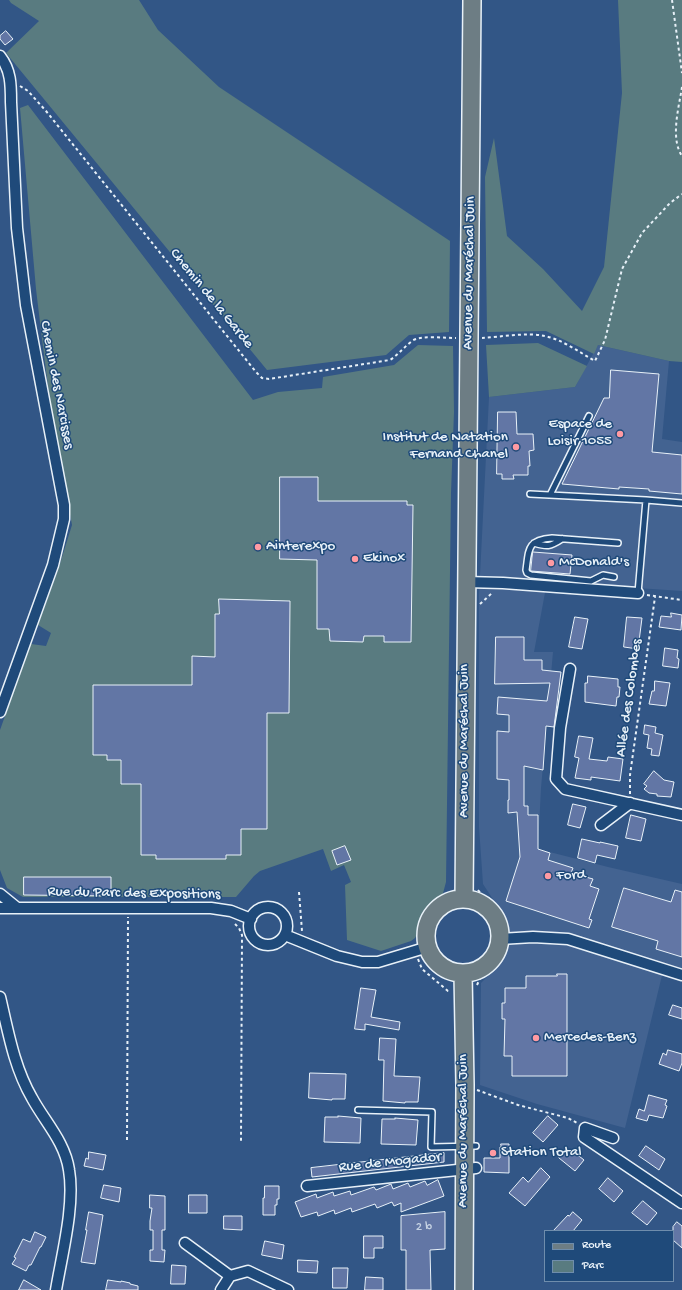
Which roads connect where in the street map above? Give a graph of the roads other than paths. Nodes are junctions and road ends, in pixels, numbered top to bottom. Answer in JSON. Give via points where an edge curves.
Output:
{"nodes":[{"id":1,"x":472,"y":0,"type":"edge"},
{"id":2,"x":0,"y":56,"type":"edge"},
{"id":3,"x":589,"y":416,"type":"dead end"},
{"id":4,"x":530,"y":494,"type":"dead end"},
{"id":5,"x":550,"y":495,"type":"junction"},
{"id":6,"x":646,"y":500,"type":"junction"},
{"id":7,"x":682,"y":503,"type":"edge"},
{"id":8,"x":618,"y":543,"type":"dead end"},
{"id":9,"x":614,"y":577,"type":"dead end"},
{"id":10,"x":466,"y":582,"type":"junction"},
{"id":11,"x":638,"y":593,"type":"joint"},
{"id":12,"x":570,"y":669,"type":"dead end"},
{"id":13,"x":0,"y":712,"type":"edge"},
{"id":14,"x":630,"y":803,"type":"junction"},
{"id":15,"x":682,"y":815,"type":"edge"},
{"id":16,"x":601,"y":825,"type":"dead end"},
{"id":17,"x":0,"y":894,"type":"edge"},
{"id":18,"x":464,"y":899,"type":"junction"},
{"id":19,"x":16,"y":907,"type":"junction"},
{"id":20,"x":0,"y":908,"type":"edge"},
{"id":21,"x":251,"y":919,"type":"junction"},
{"id":22,"x":285,"y":935,"type":"junction"},
{"id":23,"x":500,"y":939,"type":"junction"},
{"id":24,"x":421,"y":949,"type":"junction"},
{"id":25,"x":463,"y":973,"type":"junction"},
{"id":26,"x":682,"y":975,"type":"edge"},
{"id":27,"x":0,"y":997,"type":"edge"},
{"id":28,"x":358,"y":1110,"type":"dead end"},
{"id":29,"x":613,"y":1138,"type":"dead end"},
{"id":30,"x":470,"y":1146,"type":"junction"},
{"id":31,"x":470,"y":1169,"type":"junction"},
{"id":32,"x":307,"y":1186,"type":"dead end"},
{"id":33,"x":682,"y":1203,"type":"edge"},
{"id":34,"x":185,"y":1243,"type":"dead end"},
{"id":35,"x":230,"y":1276,"type":"junction"},
{"id":36,"x":56,"y":1290,"type":"edge"},
{"id":37,"x":221,"y":1290,"type":"edge"},
{"id":38,"x":288,"y":1290,"type":"edge"},
{"id":39,"x":464,"y":1290,"type":"edge"}],
"edges":[{"from":1,"to":10,"type":"main road","name":"Avenue du Maréchal Juin"},
{"from":2,"to":13,"type":"street","name":"Chemin des Narcisses","via":[[8,70],[11,83],[17,228],[26,305],[64,505],[64,519],[53,565]]},
{"from":3,"to":5,"type":"lane"},
{"from":4,"to":5,"type":"lane"},
{"from":5,"to":6,"type":"lane"},
{"from":6,"to":7,"type":"lane"},
{"from":6,"to":11,"type":"lane"},
{"from":8,"to":9,"type":"lane","via":[[562,539],[553,546],[534,543],[530,546],[526,570],[531,575],[591,581],[603,575]]},
{"from":10,"to":11,"type":"street"},
{"from":10,"to":18,"type":"main road","name":"Avenue du Maréchal Juin"},
{"from":12,"to":14,"type":"street","via":[[560,728],[556,779],[565,789]]},
{"from":14,"to":15,"type":"street"},
{"from":14,"to":16,"type":"street"},
{"from":17,"to":19,"type":"street"},
{"from":18,"to":23,"type":"main road","via":[[476,901],[486,907],[497,921]]},
{"from":18,"to":24,"type":"main road","via":[[441,906],[432,915]]},
{"from":19,"to":20,"type":"street","name":"Rue du Parc des Expositions"},
{"from":19,"to":21,"type":"street","name":"Rue du Parc des Expositions","via":[[211,908],[234,912]]},
{"from":21,"to":22,"type":"street","via":[[249,925],[253,936],[262,944],[275,943]]},
{"from":21,"to":22,"type":"street","via":[[262,908],[274,908],[286,918]]},
{"from":22,"to":24,"type":"street","via":[[337,956],[362,962],[378,962]]},
{"from":23,"to":25,"type":"main road","via":[[494,956],[488,963],[472,972]]},
{"from":23,"to":26,"type":"street","via":[[568,939]]},
{"from":24,"to":25,"type":"main road","via":[[444,968]]},
{"from":25,"to":30,"type":"main road","name":"Avenue du Maréchal Juin","via":[[465,1085]]},
{"from":27,"to":36,"type":"street","via":[[20,1073],[32,1098],[58,1138],[69,1168],[71,1192]]},
{"from":28,"to":30,"type":"lane","via":[[432,1112],[432,1147]]},
{"from":29,"to":33,"type":"street","via":[[585,1128],[584,1138]]},
{"from":30,"to":31,"type":"main road","name":"Avenue du Maréchal Juin"},
{"from":31,"to":32,"type":"street","name":"Rue de Mogador"},
{"from":31,"to":39,"type":"main road","name":"Avenue du Maréchal Juin"},
{"from":34,"to":35,"type":"street"},
{"from":35,"to":37,"type":"street"},
{"from":35,"to":38,"type":"street","via":[[248,1271]]}]}
